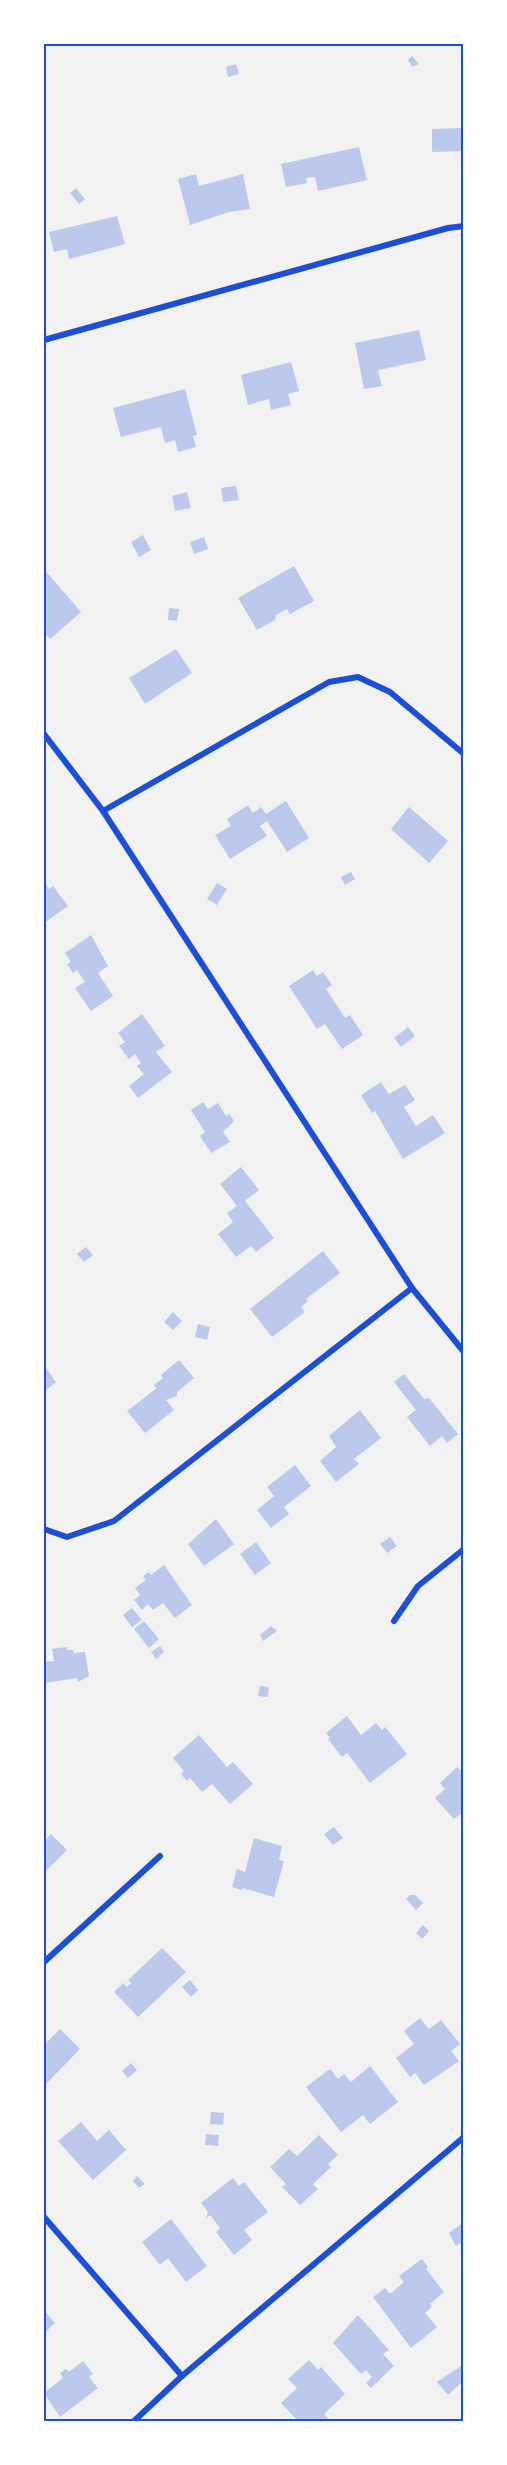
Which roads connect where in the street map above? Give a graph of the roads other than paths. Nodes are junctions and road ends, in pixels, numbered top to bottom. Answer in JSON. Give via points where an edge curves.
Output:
{"nodes":[{"id":1,"x":464,"y":226,"type":"edge"},
{"id":2,"x":44,"y":340,"type":"edge"},
{"id":3,"x":44,"y":734,"type":"edge"},
{"id":4,"x":464,"y":754,"type":"edge"},
{"id":5,"x":103,"y":811,"type":"junction"},
{"id":6,"x":412,"y":1288,"type":"junction"},
{"id":7,"x":464,"y":1352,"type":"edge"},
{"id":8,"x":44,"y":1529,"type":"edge"},
{"id":9,"x":464,"y":1549,"type":"edge"},
{"id":10,"x":394,"y":1621,"type":"dead end"},
{"id":11,"x":160,"y":1856,"type":"dead end"},
{"id":12,"x":44,"y":1962,"type":"edge"},
{"id":13,"x":464,"y":2137,"type":"edge"},
{"id":14,"x":44,"y":2217,"type":"edge"},
{"id":15,"x":182,"y":2376,"type":"junction"},
{"id":16,"x":133,"y":2421,"type":"edge"}],
"edges":[{"from":1,"to":2,"type":"street"},
{"from":3,"to":5,"type":"street"},
{"from":4,"to":5,"type":"street","via":[[390,692],[358,677],[329,682]]},
{"from":5,"to":6,"type":"street"},
{"from":6,"to":7,"type":"street"},
{"from":6,"to":8,"type":"street","via":[[114,1521],[67,1537]]},
{"from":9,"to":10,"type":"street","via":[[418,1586]]},
{"from":11,"to":12,"type":"street"},
{"from":13,"to":15,"type":"street"},
{"from":14,"to":15,"type":"street"},
{"from":15,"to":16,"type":"street"}]}
